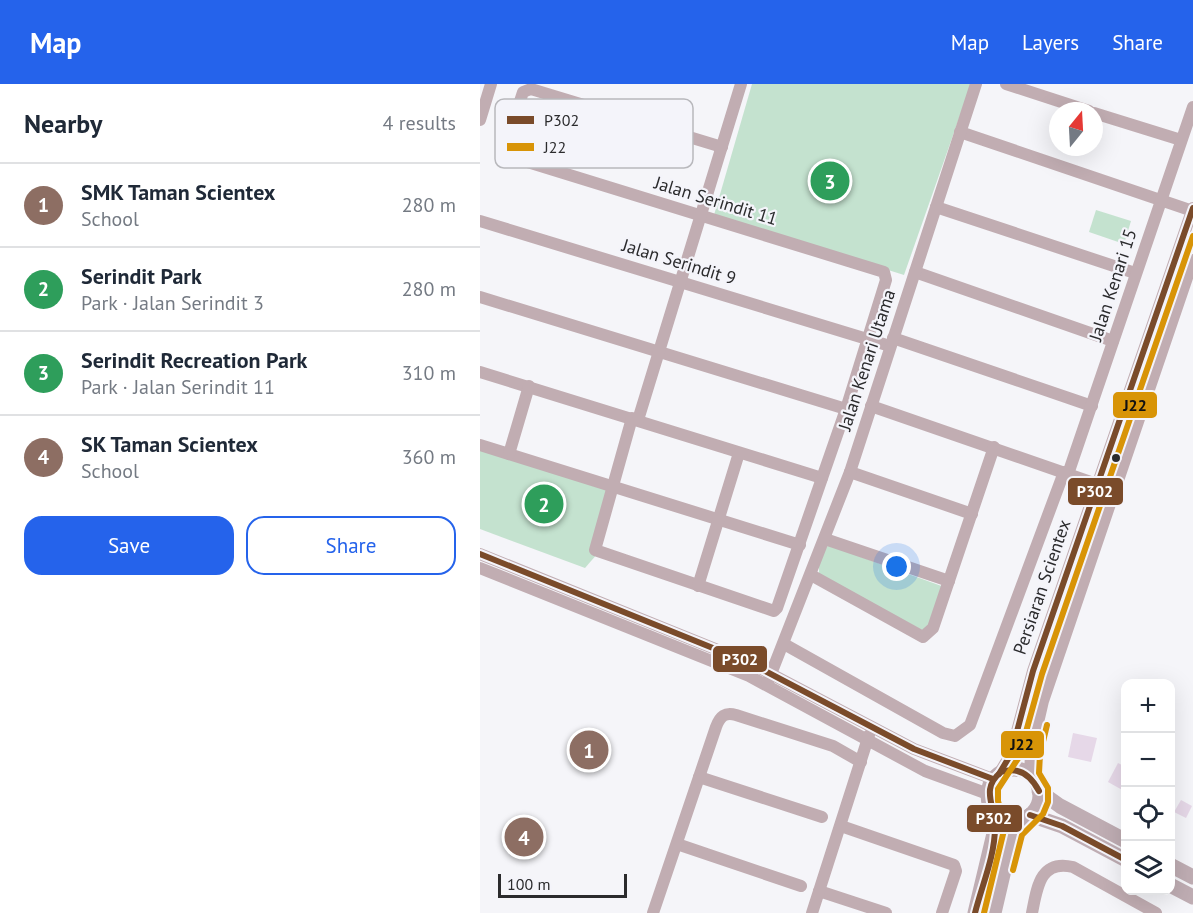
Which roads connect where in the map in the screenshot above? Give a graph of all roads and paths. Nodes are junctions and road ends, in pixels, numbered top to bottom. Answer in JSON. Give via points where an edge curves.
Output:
{"nodes":[{"id":1,"x":491,"y":84,"type":"edge"},
{"id":2,"x":741,"y":84,"type":"edge"},
{"id":3,"x":976,"y":84,"type":"edge"},
{"id":4,"x":1006,"y":84,"type":"edge"},
{"id":5,"x":521,"y":99,"type":"edge"},
{"id":6,"x":561,"y":99,"type":"edge"},
{"id":7,"x":1061,"y":102,"type":"edge"},
{"id":8,"x":1193,"y":107,"type":"edge"},
{"id":9,"x":1103,"y":116,"type":"edge"},
{"id":10,"x":480,"y":120,"type":"edge"},
{"id":11,"x":960,"y":132,"type":"junction"},
{"id":12,"x":693,"y":138,"type":"edge"},
{"id":13,"x":1181,"y":140,"type":"junction"},
{"id":14,"x":722,"y":147,"type":"junction"},
{"id":15,"x":547,"y":168,"type":"edge"},
{"id":16,"x":1160,"y":201,"type":"junction"},
{"id":17,"x":936,"y":207,"type":"junction"},
{"id":18,"x":1193,"y":210,"type":"edge"},
{"id":19,"x":701,"y":216,"type":"junction"},
{"id":20,"x":480,"y":221,"type":"edge"},
{"id":21,"x":1193,"y":260,"type":"edge"},
{"id":22,"x":915,"y":272,"type":"junction"},
{"id":23,"x":1135,"y":273,"type":"junction"},
{"id":24,"x":681,"y":281,"type":"junction"},
{"id":25,"x":480,"y":297,"type":"edge"},
{"id":26,"x":867,"y":339,"type":"junction"},
{"id":27,"x":1113,"y":341,"type":"junction"},
{"id":28,"x":891,"y":342,"type":"junction"},
{"id":29,"x":659,"y":351,"type":"junction"},
{"id":30,"x":480,"y":372,"type":"edge"},
{"id":31,"x":529,"y":387,"type":"junction"},
{"id":32,"x":871,"y":406,"type":"junction"},
{"id":33,"x":1092,"y":406,"type":"junction"},
{"id":34,"x":846,"y":409,"type":"junction"},
{"id":35,"x":635,"y":419,"type":"junction"},
{"id":36,"x":480,"y":445,"type":"edge"},
{"id":37,"x":994,"y":447,"type":"junction"},
{"id":38,"x":740,"y":453,"type":"junction"},
{"id":39,"x":509,"y":454,"type":"junction"},
{"id":40,"x":850,"y":472,"type":"junction"},
{"id":41,"x":1066,"y":473,"type":"junction"},
{"id":42,"x":822,"y":478,"type":"junction"},
{"id":43,"x":1099,"y":485,"type":"junction"},
{"id":44,"x":613,"y":486,"type":"junction"},
{"id":45,"x":1115,"y":490,"type":"junction"},
{"id":46,"x":972,"y":514,"type":"junction"},
{"id":47,"x":719,"y":519,"type":"junction"},
{"id":48,"x":825,"y":539,"type":"junction"},
{"id":49,"x":800,"y":545,"type":"junction"},
{"id":50,"x":480,"y":554,"type":"edge"},
{"id":51,"x":480,"y":568,"type":"edge"},
{"id":52,"x":811,"y":575,"type":"junction"},
{"id":53,"x":949,"y":581,"type":"junction"},
{"id":54,"x":698,"y":586,"type":"junction"},
{"id":55,"x":784,"y":644,"type":"junction"},
{"id":56,"x":769,"y":679,"type":"junction"},
{"id":57,"x":853,"y":717,"type":"junction"},
{"id":58,"x":868,"y":741,"type":"junction"},
{"id":59,"x":861,"y":762,"type":"junction"},
{"id":60,"x":1030,"y":776,"type":"junction"},
{"id":61,"x":699,"y":777,"type":"junction"},
{"id":62,"x":993,"y":789,"type":"junction"},
{"id":63,"x":1039,"y":791,"type":"junction"},
{"id":64,"x":1026,"y":817,"type":"junction"},
{"id":65,"x":822,"y":818,"type":"dead end"},
{"id":66,"x":841,"y":826,"type":"junction"},
{"id":67,"x":1121,"y":839,"type":"edge"},
{"id":68,"x":677,"y":844,"type":"junction"},
{"id":69,"x":1121,"y":858,"type":"edge"},
{"id":70,"x":1175,"y":868,"type":"edge"},
{"id":71,"x":1193,"y":877,"type":"edge"},
{"id":72,"x":801,"y":886,"type":"dead end"},
{"id":73,"x":1175,"y":888,"type":"edge"},
{"id":74,"x":819,"y":891,"type":"junction"},
{"id":75,"x":1193,"y":897,"type":"edge"},
{"id":76,"x":655,"y":913,"type":"edge"},
{"id":77,"x":812,"y":913,"type":"edge"},
{"id":78,"x":886,"y":913,"type":"edge"},
{"id":79,"x":942,"y":913,"type":"edge"},
{"id":80,"x":975,"y":913,"type":"edge"},
{"id":81,"x":994,"y":913,"type":"edge"},
{"id":82,"x":1032,"y":913,"type":"edge"},
{"id":83,"x":1156,"y":913,"type":"edge"}],
"edges":[{"from":1,"to":10,"type":"street"},
{"from":2,"to":14,"type":"street"},
{"from":3,"to":11,"type":"street","name":"Jalan Kenari Utama"},
{"from":4,"to":7,"type":"street"},
{"from":5,"to":6,"type":"street","name":"Jalan Serindit 11","via":[[527,89]]},
{"from":8,"to":13,"type":"street","name":"Jalan Kenari 15"},
{"from":9,"to":13,"type":"street"},
{"from":11,"to":16,"type":"street"},
{"from":11,"to":17,"type":"street","name":"Jalan Kenari Utama"},
{"from":12,"to":14,"type":"street","name":"Jalan Serindit 11"},
{"from":13,"to":16,"type":"street","name":"Jalan Kenari 15"},
{"from":14,"to":19,"type":"street"},
{"from":15,"to":19,"type":"street","name":"Jalan Serindit 11"},
{"from":16,"to":18,"type":"street"},
{"from":16,"to":23,"type":"street","name":"Jalan Kenari 15"},
{"from":17,"to":22,"type":"street","name":"Jalan Kenari Utama"},
{"from":17,"to":23,"type":"street"},
{"from":18,"to":43,"type":"street","name":"Persiaran Scientex"},
{"from":19,"to":24,"type":"street"},
{"from":19,"to":26,"type":"street","name":"Jalan Serindit 11","via":[[884,272],[886,280]]},
{"from":20,"to":24,"type":"street","name":"Jalan Serindit 9"},
{"from":21,"to":45,"type":"street","name":"Persiaran Scientex"},
{"from":22,"to":27,"type":"street"},
{"from":22,"to":28,"type":"street","name":"Jalan Kenari Utama"},
{"from":23,"to":27,"type":"street","name":"Jalan Kenari 15"},
{"from":24,"to":26,"type":"street","name":"Jalan Serindit 9"},
{"from":24,"to":29,"type":"street"},
{"from":25,"to":29,"type":"street"},
{"from":26,"to":28,"type":"street","name":"Jalan Serindit 9"},
{"from":26,"to":34,"type":"street"},
{"from":27,"to":33,"type":"street","name":"Jalan Kenari 15"},
{"from":28,"to":32,"type":"street","name":"Jalan Kenari Utama"},
{"from":28,"to":33,"type":"street","name":"Jalan Serindit 9"},
{"from":29,"to":34,"type":"street"},
{"from":29,"to":35,"type":"street"},
{"from":30,"to":31,"type":"street"},
{"from":31,"to":35,"type":"street"},
{"from":31,"to":39,"type":"street"},
{"from":32,"to":37,"type":"street"},
{"from":32,"to":40,"type":"street","name":"Jalan Kenari Utama"},
{"from":33,"to":41,"type":"street","name":"Jalan Kenari 15"},
{"from":34,"to":42,"type":"street"},
{"from":35,"to":38,"type":"street"},
{"from":35,"to":44,"type":"street"},
{"from":36,"to":39,"type":"street"},
{"from":37,"to":41,"type":"street"},
{"from":37,"to":46,"type":"street"},
{"from":38,"to":42,"type":"street"},
{"from":38,"to":47,"type":"street"},
{"from":39,"to":44,"type":"street"},
{"from":40,"to":46,"type":"street"},
{"from":40,"to":48,"type":"street","name":"Jalan Kenari Utama"},
{"from":41,"to":43,"type":"street"},
{"from":41,"to":55,"type":"street","name":"Jalan Kenari 15","via":[[970,725],[955,736],[915,718]]},
{"from":42,"to":49,"type":"street"},
{"from":43,"to":45,"type":"street"},
{"from":43,"to":62,"type":"street","name":"Persiaran Scientex","via":[[1033,671],[1011,754]]},
{"from":44,"to":47,"type":"street"},
{"from":44,"to":54,"type":"street","via":[[595,546],[598,553]]},
{"from":45,"to":60,"type":"street","name":"Persiaran Scientex","via":[[1042,701]]},
{"from":46,"to":53,"type":"street"},
{"from":47,"to":49,"type":"street"},
{"from":47,"to":54,"type":"street"},
{"from":48,"to":52,"type":"street","name":"Jalan Kenari Utama"},
{"from":48,"to":53,"type":"street"},
{"from":49,"to":54,"type":"street","via":[[774,611]]},
{"from":50,"to":56,"type":"street"},
{"from":51,"to":56,"type":"street"},
{"from":52,"to":53,"type":"street","via":[[923,637],[929,634]]},
{"from":52,"to":55,"type":"street","name":"Jalan Kenari Utama"},
{"from":55,"to":56,"type":"street","name":"Jalan Kenari Utama"},
{"from":56,"to":57,"type":"street"},
{"from":56,"to":58,"type":"street"},
{"from":57,"to":58,"type":"street","via":[[867,731]]},
{"from":57,"to":62,"type":"street"},
{"from":58,"to":59,"type":"street"},
{"from":58,"to":62,"type":"street","via":[[925,771]]},
{"from":59,"to":61,"type":"street","via":[[820,741],[728,713],[716,727]]},
{"from":59,"to":66,"type":"street"},
{"from":60,"to":62,"type":"main road","via":[[1014,769]]},
{"from":60,"to":63,"type":"main road"},
{"from":61,"to":65,"type":"street"},
{"from":61,"to":68,"type":"street"},
{"from":62,"to":64,"type":"main road","via":[[1005,819]]},
{"from":62,"to":80,"type":"main road","name":"Persiaran Scientex","via":[[996,825]]},
{"from":63,"to":64,"type":"main road","via":[[1036,808]]},
{"from":63,"to":67,"type":"main road"},
{"from":64,"to":69,"type":"main road","via":[[1062,826]]},
{"from":64,"to":81,"type":"main road","via":[[1012,836]]},
{"from":66,"to":74,"type":"street"},
{"from":66,"to":79,"type":"street","via":[[954,865],[956,872]]},
{"from":68,"to":72,"type":"street"},
{"from":68,"to":76,"type":"street"},
{"from":70,"to":71,"type":"main road"},
{"from":73,"to":75,"type":"main road"},
{"from":74,"to":77,"type":"street"},
{"from":74,"to":78,"type":"street"},
{"from":82,"to":83,"type":"street","via":[[1038,882],[1049,868],[1060,865],[1073,867]]}]}
